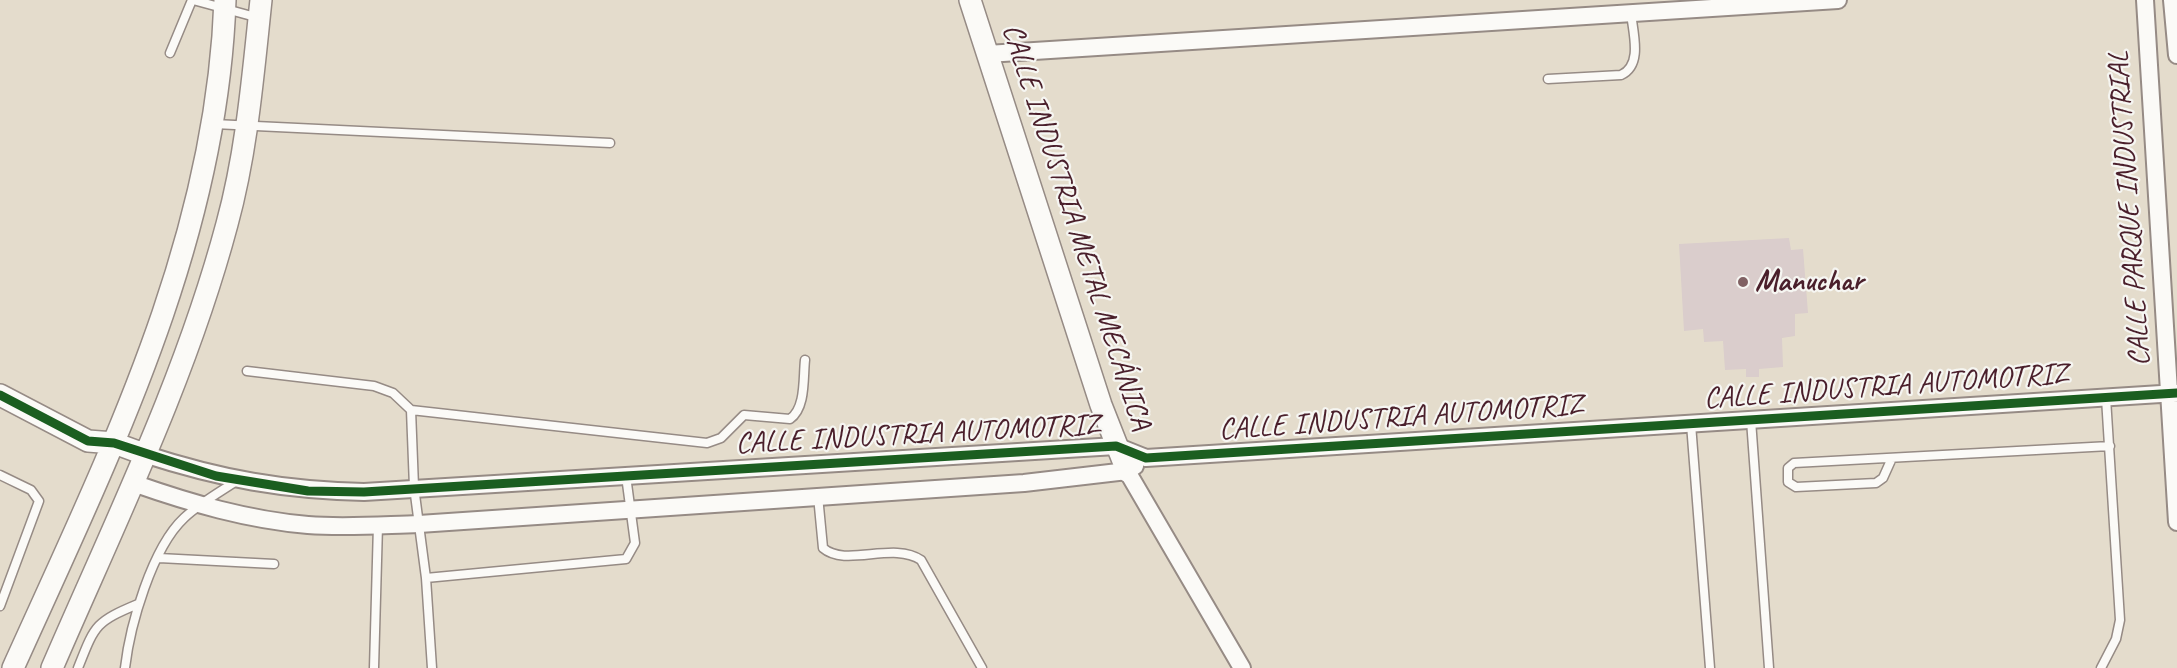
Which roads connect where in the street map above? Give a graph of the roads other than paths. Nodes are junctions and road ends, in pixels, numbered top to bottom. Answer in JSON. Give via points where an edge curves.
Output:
{"nodes":[{"id":1,"x":193,"y":0,"type":"edge"},
{"id":2,"x":970,"y":0,"type":"edge"},
{"id":3,"x":1838,"y":0,"type":"edge"},
{"id":4,"x":2145,"y":0,"type":"edge"},
{"id":5,"x":2172,"y":0,"type":"edge"},
{"id":6,"x":225,"y":4,"type":"edge"},
{"id":7,"x":260,"y":9,"type":"edge"},
{"id":8,"x":1631,"y":13,"type":"junction"},
{"id":9,"x":170,"y":53,"type":"dead end"},
{"id":10,"x":987,"y":54,"type":"junction"},
{"id":11,"x":2177,"y":55,"type":"edge"},
{"id":12,"x":1548,"y":79,"type":"dead end"},
{"id":13,"x":214,"y":124,"type":"junction"},
{"id":14,"x":247,"y":126,"type":"junction"},
{"id":15,"x":610,"y":143,"type":"dead end"},
{"id":16,"x":805,"y":360,"type":"dead end"},
{"id":17,"x":247,"y":371,"type":"dead end"},
{"id":18,"x":2173,"y":394,"type":"edge"},
{"id":19,"x":0,"y":395,"type":"edge"},
{"id":20,"x":2106,"y":398,"type":"junction"},
{"id":21,"x":411,"y":410,"type":"junction"},
{"id":22,"x":1751,"y":420,"type":"junction"},
{"id":23,"x":1691,"y":424,"type":"junction"},
{"id":24,"x":88,"y":441,"type":"junction"},
{"id":25,"x":114,"y":443,"type":"junction"},
{"id":26,"x":2110,"y":446,"type":"junction"},
{"id":27,"x":1116,"y":447,"type":"junction"},
{"id":28,"x":144,"y":454,"type":"junction"},
{"id":29,"x":1146,"y":458,"type":"junction"},
{"id":30,"x":1892,"y":458,"type":"junction"},
{"id":31,"x":104,"y":468,"type":"junction"},
{"id":32,"x":1127,"y":471,"type":"junction"},
{"id":33,"x":0,"y":475,"type":"edge"},
{"id":34,"x":626,"y":476,"type":"junction"},
{"id":35,"x":238,"y":480,"type":"junction"},
{"id":36,"x":133,"y":483,"type":"junction"},
{"id":37,"x":414,"y":488,"type":"junction"},
{"id":38,"x":818,"y":496,"type":"junction"},
{"id":39,"x":200,"y":505,"type":"junction"},
{"id":40,"x":630,"y":509,"type":"junction"},
{"id":41,"x":2177,"y":522,"type":"edge"},
{"id":42,"x":419,"y":524,"type":"junction"},
{"id":43,"x":378,"y":525,"type":"junction"},
{"id":44,"x":159,"y":558,"type":"junction"},
{"id":45,"x":274,"y":564,"type":"dead end"},
{"id":46,"x":426,"y":578,"type":"junction"},
{"id":47,"x":2,"y":594,"type":"edge"},
{"id":48,"x":138,"y":604,"type":"junction"},
{"id":49,"x":0,"y":606,"type":"edge"},
{"id":50,"x":13,"y":668,"type":"edge"},
{"id":51,"x":52,"y":668,"type":"edge"},
{"id":52,"x":78,"y":668,"type":"edge"},
{"id":53,"x":125,"y":668,"type":"edge"},
{"id":54,"x":374,"y":668,"type":"edge"},
{"id":55,"x":432,"y":668,"type":"edge"},
{"id":56,"x":982,"y":668,"type":"edge"},
{"id":57,"x":1242,"y":668,"type":"edge"},
{"id":58,"x":1710,"y":668,"type":"edge"},
{"id":59,"x":1768,"y":668,"type":"edge"},
{"id":60,"x":2101,"y":668,"type":"edge"}],
"edges":[{"from":1,"to":6,"type":"lane"},
{"from":1,"to":9,"type":"lane"},
{"from":2,"to":10,"type":"street","name":"CALLE INDUSTRIA METAL MECÁNICA"},
{"from":3,"to":8,"type":"street"},
{"from":4,"to":18,"type":"street","name":"CALLE PARQUE INDUSTRIAL"},
{"from":5,"to":11,"type":"street"},
{"from":6,"to":7,"type":"lane"},
{"from":6,"to":13,"type":"street"},
{"from":7,"to":14,"type":"street"},
{"from":8,"to":10,"type":"street"},
{"from":8,"to":12,"type":"lane","via":[[1635,63],[1629,72]]},
{"from":10,"to":27,"type":"street","name":"CALLE INDUSTRIA METAL MECÁNICA"},
{"from":13,"to":14,"type":"lane"},
{"from":13,"to":25,"type":"street","via":[[174,286]]},
{"from":14,"to":15,"type":"lane"},
{"from":14,"to":28,"type":"street","via":[[228,222],[209,286],[190,344]]},
{"from":16,"to":21,"type":"lane","via":[[801,401],[795,415],[790,419],[744,415],[721,438],[707,443]]},
{"from":17,"to":21,"type":"lane","via":[[374,386],[393,393]]},
{"from":18,"to":20,"type":"street","name":"CALLE INDUSTRIA AUTOMOTRIZ"},
{"from":18,"to":41,"type":"street","name":"CALLE PARQUE INDUSTRIAL"},
{"from":19,"to":24,"type":"street","name":"CALLE INDUSTRIA AUTOMOTRIZ"},
{"from":20,"to":22,"type":"street","name":"CALLE INDUSTRIA AUTOMOTRIZ"},
{"from":20,"to":26,"type":"lane"},
{"from":21,"to":37,"type":"lane"},
{"from":22,"to":23,"type":"street","name":"CALLE INDUSTRIA AUTOMOTRIZ"},
{"from":22,"to":59,"type":"lane"},
{"from":23,"to":29,"type":"street","name":"CALLE INDUSTRIA AUTOMOTRIZ"},
{"from":23,"to":58,"type":"lane"},
{"from":24,"to":25,"type":"street","name":"CALLE INDUSTRIA AUTOMOTRIZ"},
{"from":24,"to":31,"type":"street"},
{"from":25,"to":28,"type":"street","name":"CALLE INDUSTRIA AUTOMOTRIZ"},
{"from":25,"to":31,"type":"street"},
{"from":26,"to":30,"type":"lane"},
{"from":26,"to":60,"type":"lane","via":[[2120,620],[2116,639]]},
{"from":27,"to":29,"type":"street","name":"CALLE INDUSTRIA AUTOMOTRIZ"},
{"from":27,"to":32,"type":"street","name":"CALLE INDUSTRIA METAL MECÁNICA"},
{"from":27,"to":34,"type":"street","name":"CALLE INDUSTRIA AUTOMOTRIZ"},
{"from":28,"to":35,"type":"street","name":"CALLE INDUSTRIA AUTOMOTRIZ"},
{"from":28,"to":36,"type":"street"},
{"from":29,"to":32,"type":"street","name":"CALLE INDUSTRIA AUTOMOTRIZ"},
{"from":30,"to":30,"type":"lane","via":[[1794,463],[1788,468],[1788,482],[1796,487],[1876,483],[1883,478]]},
{"from":31,"to":36,"type":"street","name":"CALLE INDUSTRIA AUTOMOTRIZ"},
{"from":31,"to":50,"type":"street"},
{"from":32,"to":38,"type":"street","name":"CALLE INDUSTRIA AUTOMOTRIZ","via":[[1024,483]]},
{"from":32,"to":57,"type":"street"},
{"from":33,"to":47,"type":"lane","via":[[31,490],[39,501]]},
{"from":34,"to":37,"type":"street","name":"CALLE INDUSTRIA AUTOMOTRIZ"},
{"from":34,"to":40,"type":"lane"},
{"from":35,"to":37,"type":"street","name":"CALLE INDUSTRIA AUTOMOTRIZ","via":[[308,491]]},
{"from":35,"to":39,"type":"lane"},
{"from":36,"to":39,"type":"street","name":"CALLE INDUSTRIA AUTOMOTRIZ"},
{"from":36,"to":51,"type":"street"},
{"from":37,"to":42,"type":"lane"},
{"from":38,"to":40,"type":"street","name":"CALLE INDUSTRIA AUTOMOTRIZ"},
{"from":38,"to":56,"type":"lane","via":[[824,548],[836,555],[903,552],[921,560]]},
{"from":39,"to":43,"type":"street","name":"CALLE INDUSTRIA AUTOMOTRIZ","via":[[307,525]]},
{"from":39,"to":44,"type":"lane","via":[[175,528]]},
{"from":40,"to":42,"type":"street","name":"CALLE INDUSTRIA AUTOMOTRIZ"},
{"from":40,"to":46,"type":"lane","via":[[635,543],[630,555],[621,561]]},
{"from":42,"to":43,"type":"street","name":"CALLE INDUSTRIA AUTOMOTRIZ"},
{"from":42,"to":46,"type":"lane"},
{"from":43,"to":54,"type":"lane"},
{"from":44,"to":45,"type":"lane"},
{"from":44,"to":48,"type":"lane"},
{"from":46,"to":55,"type":"lane"},
{"from":47,"to":49,"type":"lane"},
{"from":48,"to":52,"type":"lane","via":[[100,622]]},
{"from":48,"to":53,"type":"lane"}]}
